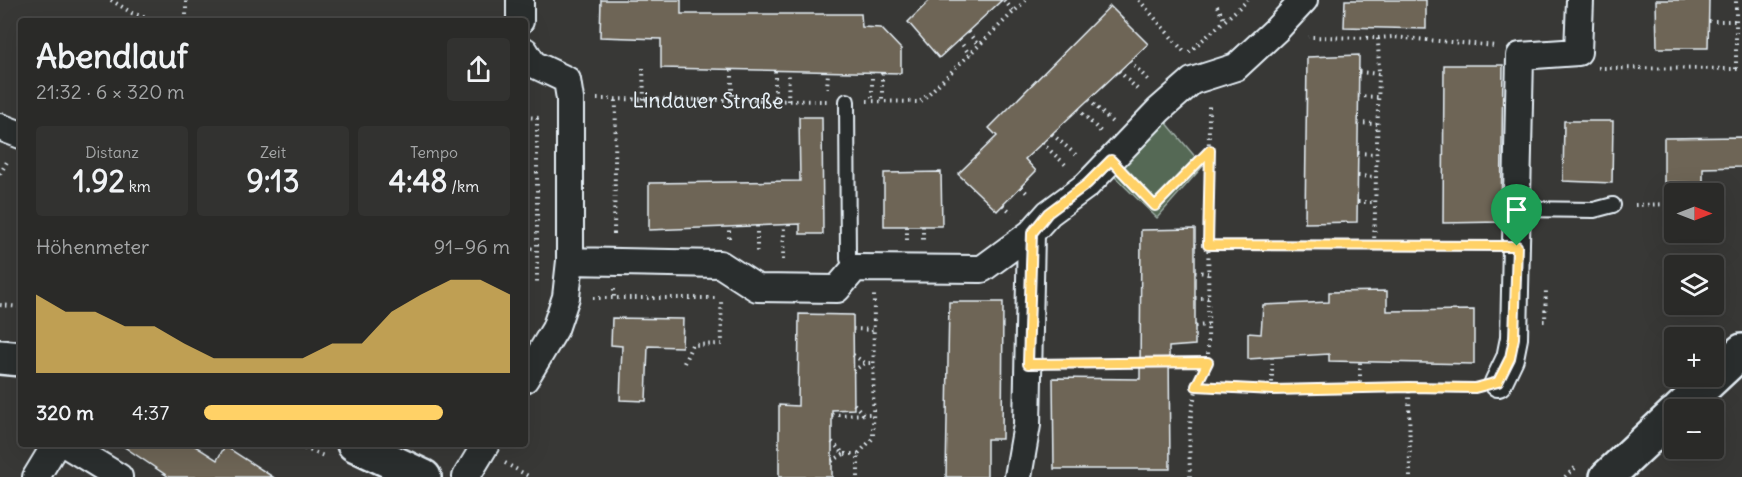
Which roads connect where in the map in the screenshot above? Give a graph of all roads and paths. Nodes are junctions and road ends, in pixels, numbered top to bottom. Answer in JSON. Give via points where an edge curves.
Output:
{"nodes":[{"id":1,"x":111,"y":0,"type":"edge"},
{"id":2,"x":186,"y":0,"type":"edge"},
{"id":3,"x":520,"y":0,"type":"edge"},
{"id":4,"x":1004,"y":0,"type":"edge"},
{"id":5,"x":1017,"y":0,"type":"edge"},
{"id":6,"x":1026,"y":0,"type":"edge"},
{"id":7,"x":1139,"y":0,"type":"edge"},
{"id":8,"x":1248,"y":0,"type":"edge"},
{"id":9,"x":1304,"y":0,"type":"edge"},
{"id":10,"x":1580,"y":0,"type":"edge"},
{"id":11,"x":1736,"y":0,"type":"edge"},
{"id":12,"x":1242,"y":2,"type":"edge"},
{"id":13,"x":1022,"y":5,"type":"junction"},
{"id":14,"x":1217,"y":6,"type":"dead end"},
{"id":15,"x":1014,"y":12,"type":"junction"},
{"id":16,"x":148,"y":18,"type":"edge"},
{"id":17,"x":186,"y":18,"type":"edge"},
{"id":18,"x":520,"y":18,"type":"edge"},
{"id":19,"x":1225,"y":21,"type":"junction"},
{"id":20,"x":1709,"y":21,"type":"dead end"},
{"id":21,"x":1736,"y":21,"type":"junction"},
{"id":22,"x":1277,"y":29,"type":"junction"},
{"id":23,"x":968,"y":32,"type":"dead end"},
{"id":24,"x":1378,"y":38,"type":"junction"},
{"id":25,"x":959,"y":40,"type":"dead end"},
{"id":26,"x":979,"y":46,"type":"junction"},
{"id":27,"x":1578,"y":52,"type":"junction"},
{"id":28,"x":1186,"y":54,"type":"junction"},
{"id":29,"x":970,"y":55,"type":"junction"},
{"id":30,"x":528,"y":56,"type":"edge"},
{"id":31,"x":1520,"y":56,"type":"junction"},
{"id":32,"x":643,"y":68,"type":"dead end"},
{"id":33,"x":1736,"y":69,"type":"junction"},
{"id":34,"x":1742,"y":69,"type":"edge"},
{"id":35,"x":732,"y":70,"type":"dead end"},
{"id":36,"x":775,"y":71,"type":"dead end"},
{"id":37,"x":789,"y":71,"type":"dead end"},
{"id":38,"x":828,"y":72,"type":"dead end"},
{"id":39,"x":872,"y":72,"type":"dead end"},
{"id":40,"x":1359,"y":72,"type":"dead end"},
{"id":41,"x":882,"y":73,"type":"dead end"},
{"id":42,"x":1378,"y":74,"type":"junction"},
{"id":43,"x":1201,"y":78,"type":"junction"},
{"id":44,"x":1358,"y":96,"type":"dead end"},
{"id":45,"x":1378,"y":97,"type":"junction"},
{"id":46,"x":570,"y":99,"type":"junction"},
{"id":47,"x":616,"y":99,"type":"junction"},
{"id":48,"x":644,"y":100,"type":"junction"},
{"id":49,"x":732,"y":100,"type":"junction"},
{"id":50,"x":775,"y":101,"type":"junction"},
{"id":51,"x":788,"y":101,"type":"junction"},
{"id":52,"x":827,"y":101,"type":"junction"},
{"id":53,"x":847,"y":101,"type":"junction"},
{"id":54,"x":872,"y":101,"type":"junction"},
{"id":55,"x":882,"y":101,"type":"junction"},
{"id":56,"x":537,"y":118,"type":"dead end"},
{"id":57,"x":1358,"y":123,"type":"dead end"},
{"id":58,"x":1377,"y":124,"type":"junction"},
{"id":59,"x":0,"y":127,"type":"edge"},
{"id":60,"x":18,"y":134,"type":"edge"},
{"id":61,"x":1210,"y":150,"type":"junction"},
{"id":62,"x":1358,"y":153,"type":"dead end"},
{"id":63,"x":1376,"y":153,"type":"junction"},
{"id":64,"x":1111,"y":160,"type":"junction"},
{"id":65,"x":1358,"y":176,"type":"dead end"},
{"id":66,"x":1376,"y":177,"type":"junction"},
{"id":67,"x":1358,"y":202,"type":"dead end"},
{"id":68,"x":1374,"y":202,"type":"junction"},
{"id":69,"x":1664,"y":204,"type":"edge"},
{"id":70,"x":1613,"y":205,"type":"joint"},
{"id":71,"x":1518,"y":209,"type":"junction"},
{"id":72,"x":784,"y":225,"type":"dead end"},
{"id":73,"x":757,"y":226,"type":"dead end"},
{"id":74,"x":1032,"y":233,"type":"junction"},
{"id":75,"x":1195,"y":245,"type":"dead end"},
{"id":76,"x":1208,"y":245,"type":"junction"},
{"id":77,"x":1374,"y":245,"type":"junction"},
{"id":78,"x":1517,"y":246,"type":"junction"},
{"id":79,"x":528,"y":248,"type":"edge"},
{"id":80,"x":537,"y":249,"type":"junction"},
{"id":81,"x":757,"y":260,"type":"dead end"},
{"id":82,"x":783,"y":260,"type":"dead end"},
{"id":83,"x":570,"y":261,"type":"junction"},
{"id":84,"x":614,"y":263,"type":"junction"},
{"id":85,"x":865,"y":268,"type":"junction"},
{"id":86,"x":1195,"y":272,"type":"dead end"},
{"id":87,"x":1208,"y":273,"type":"junction"},
{"id":88,"x":756,"y":288,"type":"junction"},
{"id":89,"x":537,"y":293,"type":"dead end"},
{"id":90,"x":566,"y":297,"type":"junction"},
{"id":91,"x":614,"y":298,"type":"junction"},
{"id":92,"x":722,"y":298,"type":"junction"},
{"id":93,"x":1195,"y":298,"type":"dead end"},
{"id":94,"x":1208,"y":298,"type":"junction"},
{"id":95,"x":0,"y":305,"type":"edge"},
{"id":96,"x":18,"y":307,"type":"edge"},
{"id":97,"x":1195,"y":326,"type":"dead end"},
{"id":98,"x":1208,"y":326,"type":"junction"},
{"id":99,"x":853,"y":329,"type":"dead end"},
{"id":100,"x":874,"y":330,"type":"junction"},
{"id":101,"x":1742,"y":351,"type":"edge"},
{"id":102,"x":853,"y":356,"type":"dead end"},
{"id":103,"x":0,"y":357,"type":"edge"},
{"id":104,"x":1272,"y":357,"type":"dead end"},
{"id":105,"x":18,"y":359,"type":"edge"},
{"id":106,"x":1360,"y":361,"type":"dead end"},
{"id":107,"x":1208,"y":362,"type":"junction"},
{"id":108,"x":684,"y":363,"type":"dead end"},
{"id":109,"x":865,"y":363,"type":"junction"},
{"id":110,"x":873,"y":363,"type":"junction"},
{"id":111,"x":1028,"y":364,"type":"junction"},
{"id":112,"x":853,"y":370,"type":"dead end"},
{"id":113,"x":528,"y":375,"type":"edge"},
{"id":114,"x":1498,"y":382,"type":"joint"},
{"id":115,"x":1196,"y":386,"type":"junction"},
{"id":116,"x":1409,"y":387,"type":"junction"},
{"id":117,"x":1360,"y":388,"type":"junction"},
{"id":118,"x":1272,"y":390,"type":"junction"},
{"id":119,"x":1691,"y":399,"type":"edge"},
{"id":120,"x":854,"y":404,"type":"dead end"},
{"id":121,"x":863,"y":414,"type":"junction"},
{"id":122,"x":873,"y":414,"type":"junction"},
{"id":123,"x":832,"y":415,"type":"dead end"},
{"id":124,"x":1664,"y":423,"type":"edge"},
{"id":125,"x":832,"y":442,"type":"dead end"},
{"id":126,"x":54,"y":447,"type":"edge"},
{"id":127,"x":69,"y":447,"type":"edge"},
{"id":128,"x":360,"y":447,"type":"edge"},
{"id":129,"x":484,"y":447,"type":"edge"},
{"id":130,"x":844,"y":454,"type":"junction"},
{"id":131,"x":858,"y":454,"type":"junction"},
{"id":132,"x":832,"y":461,"type":"dead end"},
{"id":133,"x":36,"y":477,"type":"edge"},
{"id":134,"x":119,"y":477,"type":"edge"},
{"id":135,"x":423,"y":477,"type":"edge"},
{"id":136,"x":466,"y":477,"type":"edge"},
{"id":137,"x":858,"y":477,"type":"edge"},
{"id":138,"x":1018,"y":477,"type":"edge"},
{"id":139,"x":1190,"y":477,"type":"edge"},
{"id":140,"x":1410,"y":477,"type":"edge"},
{"id":141,"x":1606,"y":477,"type":"edge"}],
"edges":[{"from":1,"to":16,"type":"path"},
{"from":2,"to":17,"type":"path"},
{"from":3,"to":18,"type":"street"},
{"from":4,"to":15,"type":"path"},
{"from":5,"to":13,"type":"path"},
{"from":6,"to":13,"type":"path","name":"Lindauer Straße"},
{"from":7,"to":28,"type":"path"},
{"from":8,"to":12,"type":"path"},
{"from":9,"to":22,"type":"street"},
{"from":10,"to":27,"type":"street"},
{"from":11,"to":21,"type":"path"},
{"from":12,"to":19,"type":"path"},
{"from":13,"to":15,"type":"path","name":"Lindauer Straße"},
{"from":14,"to":19,"type":"path"},
{"from":15,"to":26,"type":"path","name":"Lindauer Straße"},
{"from":19,"to":28,"type":"path"},
{"from":20,"to":21,"type":"path"},
{"from":21,"to":33,"type":"path"},
{"from":22,"to":24,"type":"path","via":[[1284,36]]},
{"from":22,"to":43,"type":"street","via":[[1236,67]]},
{"from":23,"to":26,"type":"path"},
{"from":24,"to":31,"type":"path","via":[[1493,45]]},
{"from":24,"to":42,"type":"path"},
{"from":25,"to":29,"type":"path"},
{"from":26,"to":29,"type":"path","name":"Lindauer Straße"},
{"from":27,"to":31,"type":"street"},
{"from":27,"to":33,"type":"path","via":[[1592,68]]},
{"from":28,"to":43,"type":"path"},
{"from":29,"to":55,"type":"path","name":"Lindauer Straße","via":[[920,102]]},
{"from":30,"to":46,"type":"street","via":[[533,64],[567,80]]},
{"from":31,"to":71,"type":"street"},
{"from":32,"to":48,"type":"path"},
{"from":33,"to":34,"type":"path"},
{"from":35,"to":49,"type":"path"},
{"from":36,"to":50,"type":"path"},
{"from":37,"to":51,"type":"path"},
{"from":38,"to":52,"type":"path"},
{"from":39,"to":54,"type":"path"},
{"from":40,"to":42,"type":"path"},
{"from":41,"to":55,"type":"path"},
{"from":42,"to":45,"type":"path"},
{"from":43,"to":61,"type":"path"},
{"from":43,"to":64,"type":"street","via":[[1159,110]]},
{"from":44,"to":45,"type":"path"},
{"from":45,"to":58,"type":"path"},
{"from":46,"to":47,"type":"path","name":"Lindauer Straße"},
{"from":46,"to":83,"type":"street"},
{"from":47,"to":48,"type":"path","name":"Lindauer Straße"},
{"from":47,"to":84,"type":"path"},
{"from":48,"to":49,"type":"path","name":"Lindauer Straße"},
{"from":49,"to":50,"type":"path","name":"Lindauer Straße"},
{"from":50,"to":51,"type":"path","name":"Lindauer Straße"},
{"from":51,"to":52,"type":"path","name":"Lindauer Straße"},
{"from":52,"to":53,"type":"path","name":"Lindauer Straße"},
{"from":53,"to":54,"type":"path","name":"Lindauer Straße"},
{"from":53,"to":85,"type":"lane","via":[[848,259]]},
{"from":54,"to":55,"type":"path","name":"Lindauer Straße"},
{"from":56,"to":80,"type":"path"},
{"from":57,"to":58,"type":"path"},
{"from":58,"to":63,"type":"path"},
{"from":59,"to":60,"type":"street"},
{"from":61,"to":64,"type":"path","via":[[1155,206]]},
{"from":61,"to":76,"type":"path"},
{"from":62,"to":63,"type":"path"},
{"from":63,"to":66,"type":"path"},
{"from":64,"to":74,"type":"street","via":[[1048,213]]},
{"from":65,"to":66,"type":"path"},
{"from":66,"to":68,"type":"path"},
{"from":67,"to":68,"type":"path"},
{"from":68,"to":77,"type":"path"},
{"from":69,"to":70,"type":"path"},
{"from":70,"to":71,"type":"lane","via":[[1594,210]]},
{"from":71,"to":78,"type":"street"},
{"from":72,"to":82,"type":"path"},
{"from":73,"to":81,"type":"path"},
{"from":74,"to":85,"type":"street","via":[[982,269]]},
{"from":74,"to":111,"type":"street"},
{"from":75,"to":76,"type":"path"},
{"from":76,"to":77,"type":"path"},
{"from":76,"to":87,"type":"path"},
{"from":77,"to":78,"type":"path"},
{"from":78,"to":114,"type":"street","via":[[1514,338],[1510,358]]},
{"from":79,"to":80,"type":"path"},
{"from":80,"to":89,"type":"path"},
{"from":83,"to":84,"type":"street"},
{"from":83,"to":90,"type":"street"},
{"from":84,"to":88,"type":"street","via":[[720,264]]},
{"from":84,"to":91,"type":"path"},
{"from":85,"to":88,"type":"street","via":[[837,289]]},
{"from":85,"to":100,"type":"path"},
{"from":86,"to":87,"type":"path"},
{"from":87,"to":94,"type":"path"},
{"from":88,"to":92,"type":"path"},
{"from":90,"to":91,"type":"path"},
{"from":90,"to":113,"type":"street","via":[[555,329]]},
{"from":91,"to":92,"type":"path"},
{"from":92,"to":108,"type":"path","via":[[722,344],[692,345]]},
{"from":93,"to":94,"type":"path"},
{"from":94,"to":98,"type":"path"},
{"from":95,"to":96,"type":"path"},
{"from":97,"to":98,"type":"path"},
{"from":98,"to":107,"type":"path"},
{"from":99,"to":100,"type":"path"},
{"from":100,"to":110,"type":"path"},
{"from":101,"to":119,"type":"main road"},
{"from":102,"to":109,"type":"path"},
{"from":103,"to":105,"type":"main road"},
{"from":104,"to":118,"type":"path"},
{"from":106,"to":117,"type":"path"},
{"from":107,"to":111,"type":"path"},
{"from":107,"to":115,"type":"path"},
{"from":109,"to":110,"type":"path"},
{"from":109,"to":112,"type":"path"},
{"from":110,"to":122,"type":"path"},
{"from":111,"to":138,"type":"street","via":[[1028,425]]},
{"from":114,"to":116,"type":"path","via":[[1475,388]]},
{"from":115,"to":118,"type":"path"},
{"from":115,"to":139,"type":"path","via":[[1189,425]]},
{"from":116,"to":117,"type":"path"},
{"from":116,"to":140,"type":"path"},
{"from":117,"to":118,"type":"path"},
{"from":120,"to":121,"type":"path"},
{"from":121,"to":122,"type":"path"},
{"from":121,"to":123,"type":"path"},
{"from":122,"to":131,"type":"path","via":[[873,438]]},
{"from":124,"to":141,"type":"main road"},
{"from":125,"to":130,"type":"path"},
{"from":126,"to":133,"type":"street"},
{"from":127,"to":134,"type":"street"},
{"from":128,"to":135,"type":"main road"},
{"from":129,"to":136,"type":"street"},
{"from":130,"to":131,"type":"path"},
{"from":130,"to":132,"type":"path"},
{"from":131,"to":137,"type":"path"}]}
